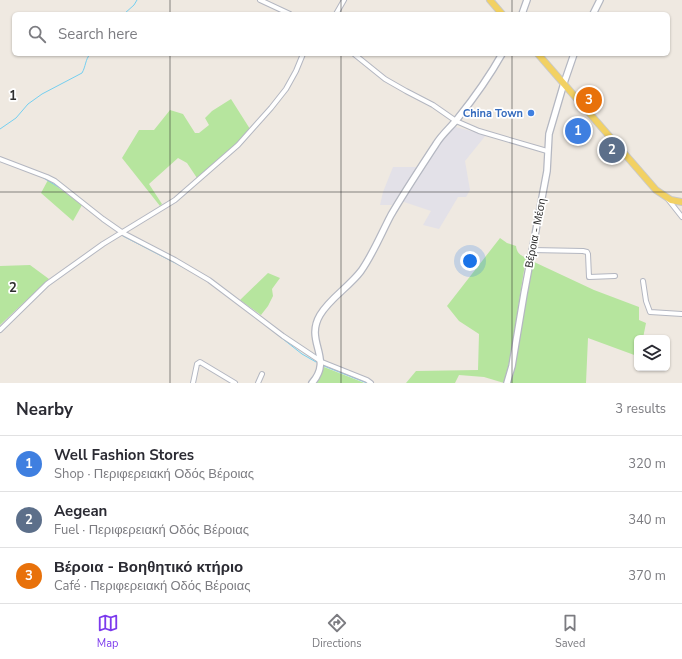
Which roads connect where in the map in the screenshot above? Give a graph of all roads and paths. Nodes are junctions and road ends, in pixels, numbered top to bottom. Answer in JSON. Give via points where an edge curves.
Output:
{"nodes":[{"id":1,"x":260,"y":0,"type":"edge"},
{"id":2,"x":344,"y":0,"type":"edge"},
{"id":3,"x":490,"y":0,"type":"edge"},
{"id":4,"x":527,"y":0,"type":"edge"},
{"id":5,"x":600,"y":0,"type":"edge"},
{"id":6,"x":286,"y":12,"type":"edge"},
{"id":7,"x":337,"y":12,"type":"edge"},
{"id":8,"x":500,"y":12,"type":"edge"},
{"id":9,"x":523,"y":12,"type":"edge"},
{"id":10,"x":594,"y":12,"type":"edge"},
{"id":11,"x":302,"y":56,"type":"edge"},
{"id":12,"x":356,"y":56,"type":"edge"},
{"id":13,"x":501,"y":56,"type":"edge"},
{"id":14,"x":540,"y":56,"type":"edge"},
{"id":15,"x":573,"y":56,"type":"edge"},
{"id":16,"x":564,"y":83,"type":"junction"},
{"id":17,"x":456,"y":121,"type":"junction"},
{"id":18,"x":547,"y":152,"type":"junction"},
{"id":19,"x":0,"y":159,"type":"edge"},
{"id":20,"x":666,"y":198,"type":"junction"},
{"id":21,"x":682,"y":202,"type":"edge"},
{"id":22,"x":682,"y":217,"type":"edge"},
{"id":23,"x":123,"y":233,"type":"junction"},
{"id":24,"x":532,"y":250,"type":"junction"},
{"id":25,"x":615,"y":276,"type":"dead end"},
{"id":26,"x":643,"y":281,"type":"dead end"},
{"id":27,"x":682,"y":314,"type":"edge"},
{"id":28,"x":0,"y":330,"type":"edge"},
{"id":29,"x":322,"y":362,"type":"junction"},
{"id":30,"x":262,"y":374,"type":"dead end"},
{"id":31,"x":193,"y":383,"type":"edge"},
{"id":32,"x":235,"y":383,"type":"edge"},
{"id":33,"x":258,"y":383,"type":"edge"},
{"id":34,"x":312,"y":383,"type":"edge"},
{"id":35,"x":371,"y":383,"type":"edge"},
{"id":36,"x":507,"y":383,"type":"edge"}],
"edges":[{"from":1,"to":6,"type":"street"},
{"from":2,"to":7,"type":"street"},
{"from":3,"to":8,"type":"main road"},
{"from":4,"to":9,"type":"street"},
{"from":5,"to":10,"type":"street"},
{"from":11,"to":23,"type":"street","via":[[286,88],[272,108],[238,146],[175,200]]},
{"from":12,"to":17,"type":"street","via":[[385,79],[433,105]]},
{"from":13,"to":17,"type":"street","via":[[490,77]]},
{"from":14,"to":16,"type":"main road"},
{"from":15,"to":16,"type":"street","name":"Βέροια - Μέση"},
{"from":16,"to":18,"type":"street","name":"Βέροια - Μέση","via":[[549,134]]},
{"from":16,"to":20,"type":"main road","via":[[651,185]]},
{"from":17,"to":18,"type":"street","via":[[478,131]]},
{"from":17,"to":29,"type":"street","via":[[440,137],[391,215],[361,271],[320,314],[316,322],[315,335]]},
{"from":18,"to":24,"type":"street","name":"Βέροια - Μέση","via":[[547,171]]},
{"from":19,"to":23,"type":"street","via":[[55,181]]},
{"from":20,"to":21,"type":"main road"},
{"from":20,"to":22,"type":"street"},
{"from":23,"to":28,"type":"street","via":[[103,244],[47,284]]},
{"from":23,"to":29,"type":"street","via":[[209,280]]},
{"from":24,"to":25,"type":"street","via":[[586,252],[588,277]]},
{"from":24,"to":36,"type":"street","name":"Βέροια - Μέση"},
{"from":26,"to":27,"type":"street","via":[[650,312]]},
{"from":29,"to":34,"type":"street","via":[[321,371]]},
{"from":29,"to":35,"type":"street"},
{"from":30,"to":33,"type":"street"},
{"from":31,"to":32,"type":"street","via":[[197,364],[200,362]]}]}
